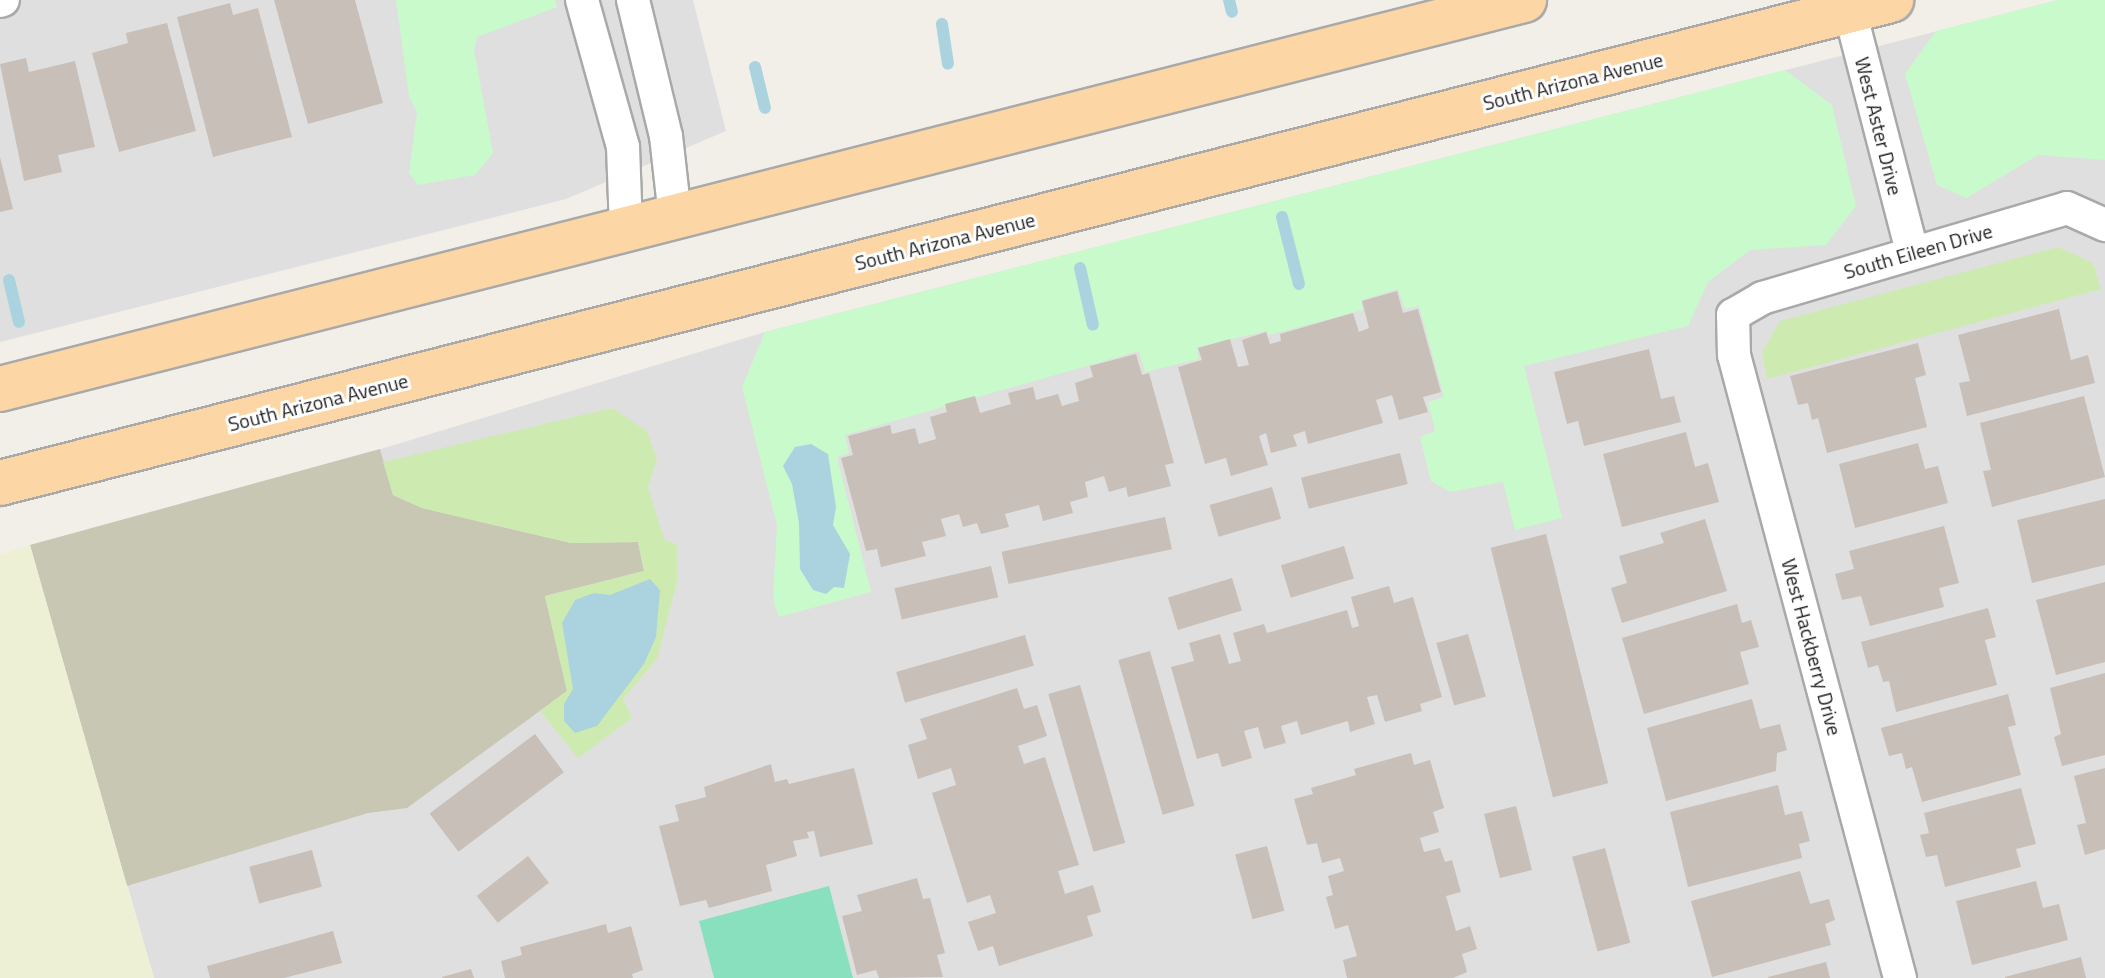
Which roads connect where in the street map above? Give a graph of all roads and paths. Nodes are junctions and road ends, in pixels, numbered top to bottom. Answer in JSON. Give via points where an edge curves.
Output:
{"nodes":[{"id":1,"x":582,"y":0,"type":"edge"},
{"id":2,"x":633,"y":0,"type":"edge"},
{"id":3,"x":1524,"y":0,"type":"edge"},
{"id":4,"x":1891,"y":0,"type":"edge"},
{"id":5,"x":1848,"y":5,"type":"edge"},
{"id":6,"x":675,"y":216,"type":"junction"},
{"id":7,"x":2105,"y":225,"type":"edge"},
{"id":8,"x":626,"y":229,"type":"junction"},
{"id":9,"x":1912,"y":252,"type":"junction"},
{"id":10,"x":1733,"y":315,"type":"joint"},
{"id":11,"x":0,"y":389,"type":"edge"},
{"id":12,"x":0,"y":483,"type":"edge"},
{"id":13,"x":1900,"y":978,"type":"edge"}],
"edges":[{"from":1,"to":8,"type":"street","via":[[623,147]]},
{"from":2,"to":6,"type":"street","via":[[666,136]]},
{"from":3,"to":6,"type":"main road"},
{"from":4,"to":5,"type":"main road","name":"South Arizona Avenue"},
{"from":5,"to":9,"type":"street","name":"West Aster Drive"},
{"from":5,"to":12,"type":"main road","name":"South Arizona Avenue"},
{"from":6,"to":8,"type":"main road"},
{"from":7,"to":9,"type":"street","name":"South Eileen Drive","via":[[2067,208]]},
{"from":8,"to":11,"type":"main road"},
{"from":9,"to":10,"type":"street","name":"South Eileen Drive","via":[[1762,298]]},
{"from":10,"to":13,"type":"street","name":"West Hackberry Drive","via":[[1734,355]]}]}
